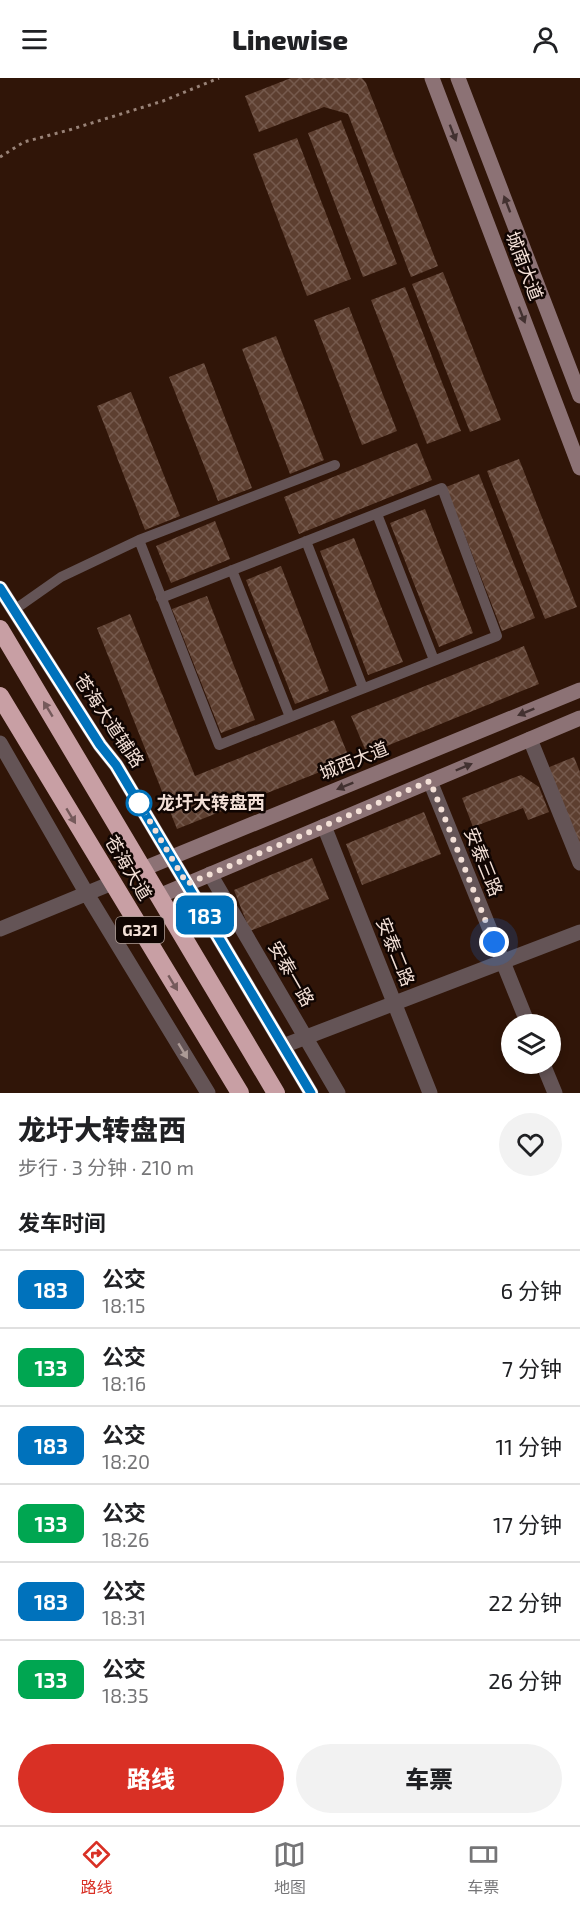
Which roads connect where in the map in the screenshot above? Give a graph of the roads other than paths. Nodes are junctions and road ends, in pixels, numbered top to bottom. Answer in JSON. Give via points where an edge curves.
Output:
{"nodes":[{"id":1,"x":432,"y":78,"type":"edge"},
{"id":2,"x":458,"y":78,"type":"edge"},
{"id":3,"x":580,"y":396,"type":"edge"},
{"id":4,"x":334,"y":465,"type":"dead end"},
{"id":5,"x":580,"y":468,"type":"edge"},
{"id":6,"x":377,"y":514,"type":"junction"},
{"id":7,"x":139,"y":540,"type":"junction"},
{"id":8,"x":306,"y":541,"type":"junction"},
{"id":9,"x":232,"y":570,"type":"junction"},
{"id":10,"x":0,"y":588,"type":"edge"},
{"id":11,"x":161,"y":598,"type":"junction"},
{"id":12,"x":14,"y":610,"type":"junction"},
{"id":13,"x":0,"y":629,"type":"edge"},
{"id":14,"x":434,"y":660,"type":"junction"},
{"id":15,"x":363,"y":688,"type":"junction"},
{"id":16,"x":580,"y":690,"type":"edge"},
{"id":17,"x":0,"y":696,"type":"edge"},
{"id":18,"x":290,"y":717,"type":"junction"},
{"id":19,"x":580,"y":718,"type":"edge"},
{"id":20,"x":530,"y":739,"type":"junction"},
{"id":21,"x":0,"y":743,"type":"edge"},
{"id":22,"x":430,"y":781,"type":"junction"},
{"id":23,"x":324,"y":826,"type":"junction"},
{"id":24,"x":171,"y":857,"type":"junction"},
{"id":25,"x":580,"y":863,"type":"edge"},
{"id":26,"x":143,"y":869,"type":"junction"},
{"id":27,"x":210,"y":874,"type":"junction"},
{"id":28,"x":112,"y":883,"type":"junction"},
{"id":29,"x":187,"y":884,"type":"junction"},
{"id":30,"x":87,"y":894,"type":"junction"},
{"id":31,"x":159,"y":896,"type":"junction"},
{"id":32,"x":0,"y":929,"type":"edge"},
{"id":33,"x":580,"y":932,"type":"edge"},
{"id":34,"x":502,"y":962,"type":"junction"},
{"id":35,"x":394,"y":1003,"type":"junction"},
{"id":36,"x":524,"y":1014,"type":"edge"},
{"id":37,"x":306,"y":1037,"type":"junction"},
{"id":38,"x":283,"y":1046,"type":"junction"},
{"id":39,"x":547,"y":1074,"type":"edge"},
{"id":40,"x":208,"y":1093,"type":"edge"},
{"id":41,"x":240,"y":1093,"type":"edge"},
{"id":42,"x":276,"y":1093,"type":"edge"},
{"id":43,"x":311,"y":1093,"type":"edge"},
{"id":44,"x":338,"y":1093,"type":"edge"},
{"id":45,"x":430,"y":1093,"type":"edge"},
{"id":46,"x":555,"y":1093,"type":"edge"}],
"edges":[{"from":1,"to":5,"type":"street","name":"城南大道","one_way":true},
{"from":3,"to":2,"type":"street","name":"城南大道","one_way":true},
{"from":4,"to":7,"type":"lane"},
{"from":6,"to":8,"type":"lane"},
{"from":6,"to":14,"type":"lane"},
{"from":6,"to":14,"type":"lane","via":[[442,488],[496,636]]},
{"from":7,"to":11,"type":"lane"},
{"from":7,"to":12,"type":"lane","via":[[61,577]]},
{"from":8,"to":9,"type":"lane"},
{"from":8,"to":15,"type":"lane"},
{"from":9,"to":11,"type":"lane"},
{"from":9,"to":18,"type":"lane"},
{"from":10,"to":12,"type":"street","name":"苍海大道辅路"},
{"from":11,"to":18,"type":"lane","via":[[219,745]]},
{"from":12,"to":24,"type":"street","name":"苍海大道辅路"},
{"from":26,"to":13,"type":"highway","name":"苍海大道","number":"G321","one_way":true},
{"from":14,"to":15,"type":"lane"},
{"from":15,"to":18,"type":"lane"},
{"from":16,"to":24,"type":"street","name":"城西大道","one_way":true},
{"from":17,"to":28,"type":"highway","name":"苍海大道","number":"G321","one_way":true},
{"from":19,"to":20,"type":"street"},
{"from":22,"to":20,"type":"street","one_way":true},
{"from":20,"to":25,"type":"street"},
{"from":21,"to":30,"type":"street"},
{"from":22,"to":23,"type":"street"},
{"from":22,"to":34,"type":"street","name":"安泰三路"},
{"from":23,"to":27,"type":"street"},
{"from":23,"to":35,"type":"street","name":"安泰二路"},
{"from":24,"to":26,"type":"street","name":"城西大道"},
{"from":24,"to":29,"type":"street","name":"苍海大道辅路"},
{"from":26,"to":31,"type":"highway","name":"苍海大道","number":"G321"},
{"from":27,"to":29,"type":"street"},
{"from":27,"to":37,"type":"street","name":"安泰一路"},
{"from":28,"to":30,"type":"street"},
{"from":28,"to":41,"type":"highway","name":"苍海大道","number":"G321","one_way":true},
{"from":29,"to":31,"type":"street"},
{"from":29,"to":38,"type":"street","name":"苍海大道辅路"},
{"from":30,"to":32,"type":"street"},
{"from":30,"to":40,"type":"street","one_way":true},
{"from":31,"to":42,"type":"highway","name":"苍海大道","number":"G321"},
{"from":33,"to":34,"type":"street"},
{"from":34,"to":35,"type":"street"},
{"from":34,"to":36,"type":"street","name":"安泰三路"},
{"from":35,"to":37,"type":"street"},
{"from":35,"to":45,"type":"street","name":"安泰二路"},
{"from":37,"to":38,"type":"street"},
{"from":37,"to":44,"type":"street","name":"安泰一路"},
{"from":38,"to":43,"type":"street","name":"苍海大道辅路"},
{"from":39,"to":46,"type":"street"}]}
